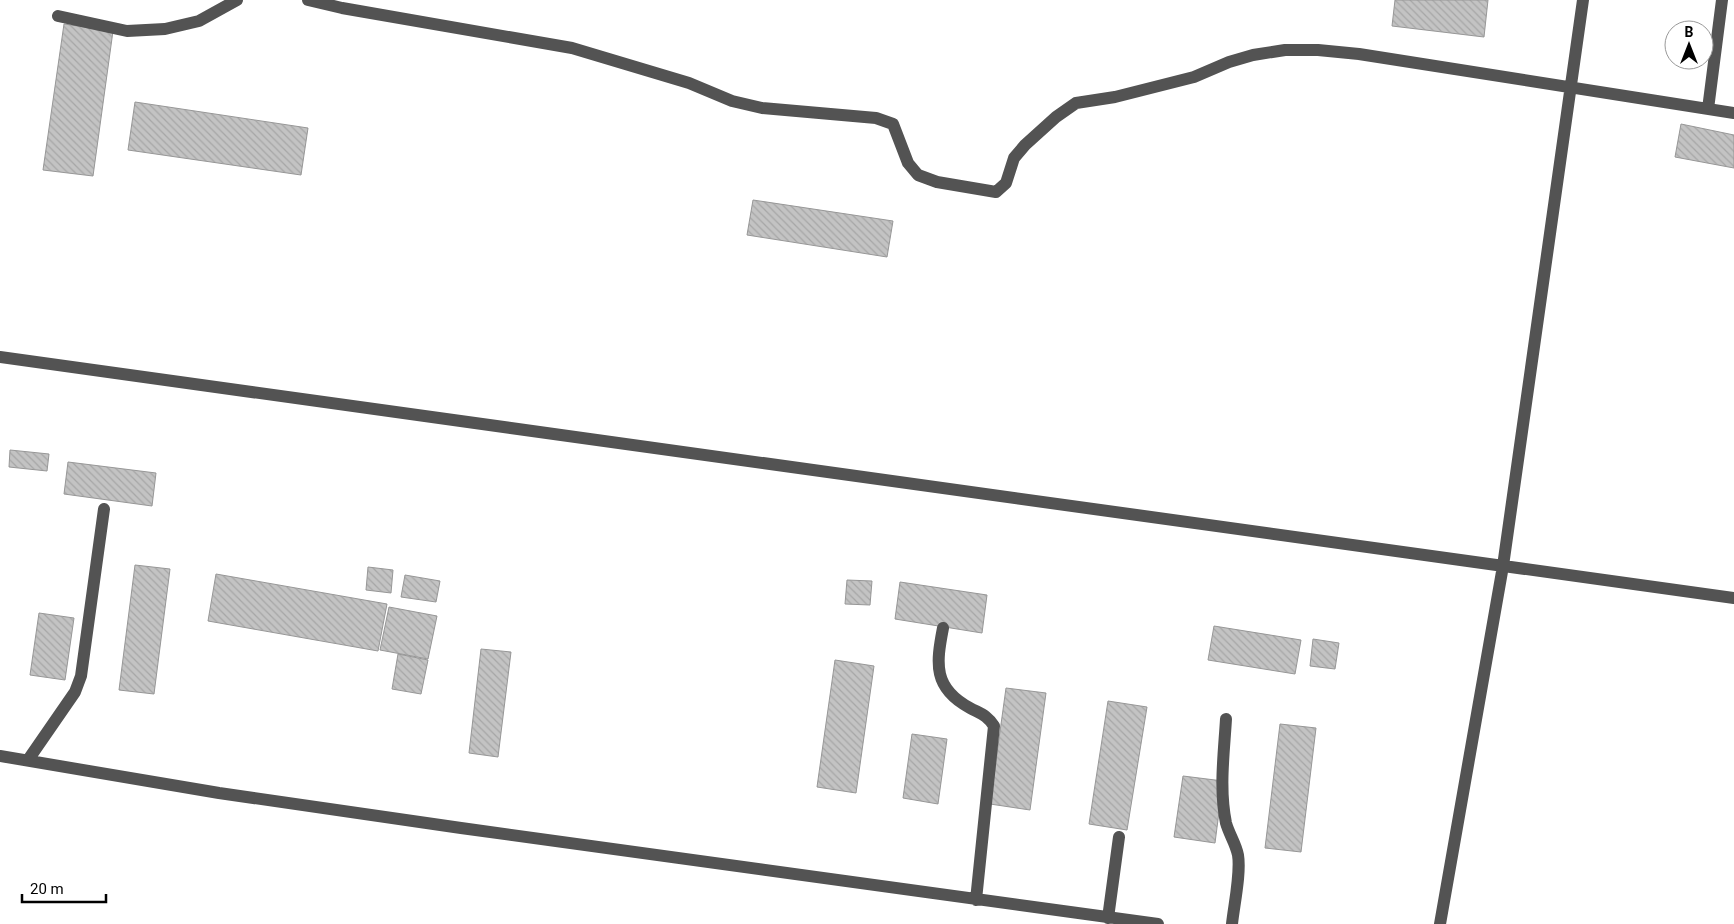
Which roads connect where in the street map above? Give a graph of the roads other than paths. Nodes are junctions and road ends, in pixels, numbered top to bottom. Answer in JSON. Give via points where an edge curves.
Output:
{"nodes":[{"id":1,"x":237,"y":0,"type":"edge"},
{"id":2,"x":308,"y":0,"type":"edge"},
{"id":3,"x":1583,"y":0,"type":"edge"},
{"id":4,"x":1722,"y":0,"type":"edge"},
{"id":5,"x":58,"y":16,"type":"dead end"},
{"id":6,"x":1570,"y":88,"type":"junction"},
{"id":7,"x":1708,"y":109,"type":"junction"},
{"id":8,"x":1734,"y":113,"type":"edge"},
{"id":9,"x":0,"y":357,"type":"edge"},
{"id":10,"x":104,"y":509,"type":"dead end"},
{"id":11,"x":1504,"y":566,"type":"junction"},
{"id":12,"x":1734,"y":598,"type":"edge"},
{"id":13,"x":943,"y":628,"type":"dead end"},
{"id":14,"x":1226,"y":719,"type":"dead end"},
{"id":15,"x":0,"y":756,"type":"edge"},
{"id":16,"x":28,"y":760,"type":"junction"},
{"id":17,"x":1119,"y":837,"type":"dead end"},
{"id":18,"x":976,"y":900,"type":"junction"},
{"id":19,"x":1108,"y":918,"type":"junction"},
{"id":20,"x":1158,"y":924,"type":"edge"},
{"id":21,"x":1232,"y":924,"type":"edge"},
{"id":22,"x":1440,"y":924,"type":"edge"}],
"edges":[{"from":1,"to":5,"type":"street","via":[[199,20],[165,29],[127,31]]},
{"from":2,"to":6,"type":"street","via":[[572,48],[762,108],[876,118],[894,124],[908,163],[918,176],[996,192],[1006,183],[1014,158],[1025,145],[1076,103],[1115,97],[1194,77],[1253,54],[1285,50],[1359,54]]},
{"from":3,"to":6,"type":"street"},
{"from":4,"to":7,"type":"street"},
{"from":6,"to":7,"type":"street"},
{"from":6,"to":11,"type":"street"},
{"from":7,"to":8,"type":"street"},
{"from":9,"to":11,"type":"street"},
{"from":10,"to":16,"type":"street","via":[[81,676],[75,692]]},
{"from":11,"to":12,"type":"street"},
{"from":11,"to":22,"type":"street"},
{"from":13,"to":18,"type":"street","via":[[937,657],[943,682],[951,694],[989,717],[994,726]]},
{"from":14,"to":21,"type":"street","via":[[1224,803],[1226,822],[1238,855]]},
{"from":15,"to":16,"type":"street"},
{"from":16,"to":18,"type":"street","via":[[432,824]]},
{"from":17,"to":19,"type":"street"},
{"from":18,"to":19,"type":"street"},
{"from":19,"to":20,"type":"street"}]}
